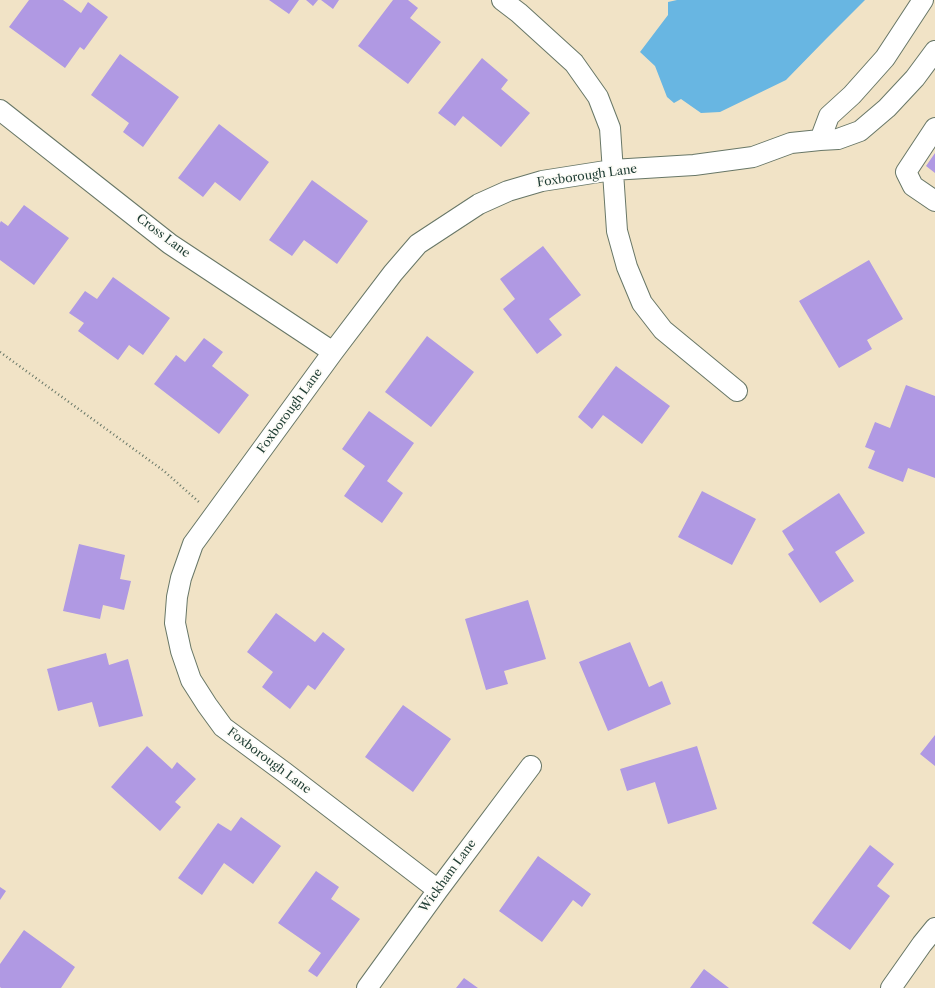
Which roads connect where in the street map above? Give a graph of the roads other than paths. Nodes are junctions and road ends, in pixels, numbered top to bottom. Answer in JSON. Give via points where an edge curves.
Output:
{"nodes":[{"id":1,"x":502,"y":0,"type":"edge"},
{"id":2,"x":923,"y":0,"type":"edge"},
{"id":3,"x":935,"y":51,"type":"edge"},
{"id":4,"x":0,"y":110,"type":"edge"},
{"id":5,"x":935,"y":128,"type":"edge"},
{"id":6,"x":820,"y":140,"type":"junction"},
{"id":7,"x":612,"y":170,"type":"junction"},
{"id":8,"x":935,"y":201,"type":"edge"},
{"id":9,"x":333,"y":352,"type":"junction"},
{"id":10,"x":737,"y":391,"type":"dead end"},
{"id":11,"x":530,"y":766,"type":"dead end"},
{"id":12,"x":438,"y":890,"type":"junction"},
{"id":13,"x":935,"y":928,"type":"edge"},
{"id":14,"x":367,"y":988,"type":"edge"},
{"id":15,"x":891,"y":988,"type":"edge"}],
"edges":[{"from":1,"to":7,"type":"street","via":[[574,63],[598,97],[610,128]]},
{"from":2,"to":6,"type":"street","via":[[885,58],[829,116]]},
{"from":3,"to":6,"type":"street","name":"Foxborough Lane","via":[[888,108],[860,131],[838,139]]},
{"from":4,"to":9,"type":"street","name":"Cross Lane","via":[[170,244]]},
{"from":5,"to":8,"type":"street","via":[[906,172],[913,186]]},
{"from":6,"to":7,"type":"street","name":"Foxborough Lane","via":[[791,144],[753,157]]},
{"from":7,"to":9,"type":"street","name":"Foxborough Lane","via":[[542,181],[508,191],[479,204],[418,244]]},
{"from":7,"to":10,"type":"street","via":[[617,231],[626,267],[642,303],[663,330]]},
{"from":9,"to":12,"type":"street","name":"Foxborough Lane","via":[[193,544],[181,578],[175,623],[191,680],[222,727]]},
{"from":11,"to":12,"type":"street","name":"Wickham Lane"},
{"from":12,"to":14,"type":"street","name":"Wickham Lane"},
{"from":13,"to":15,"type":"street"}]}
